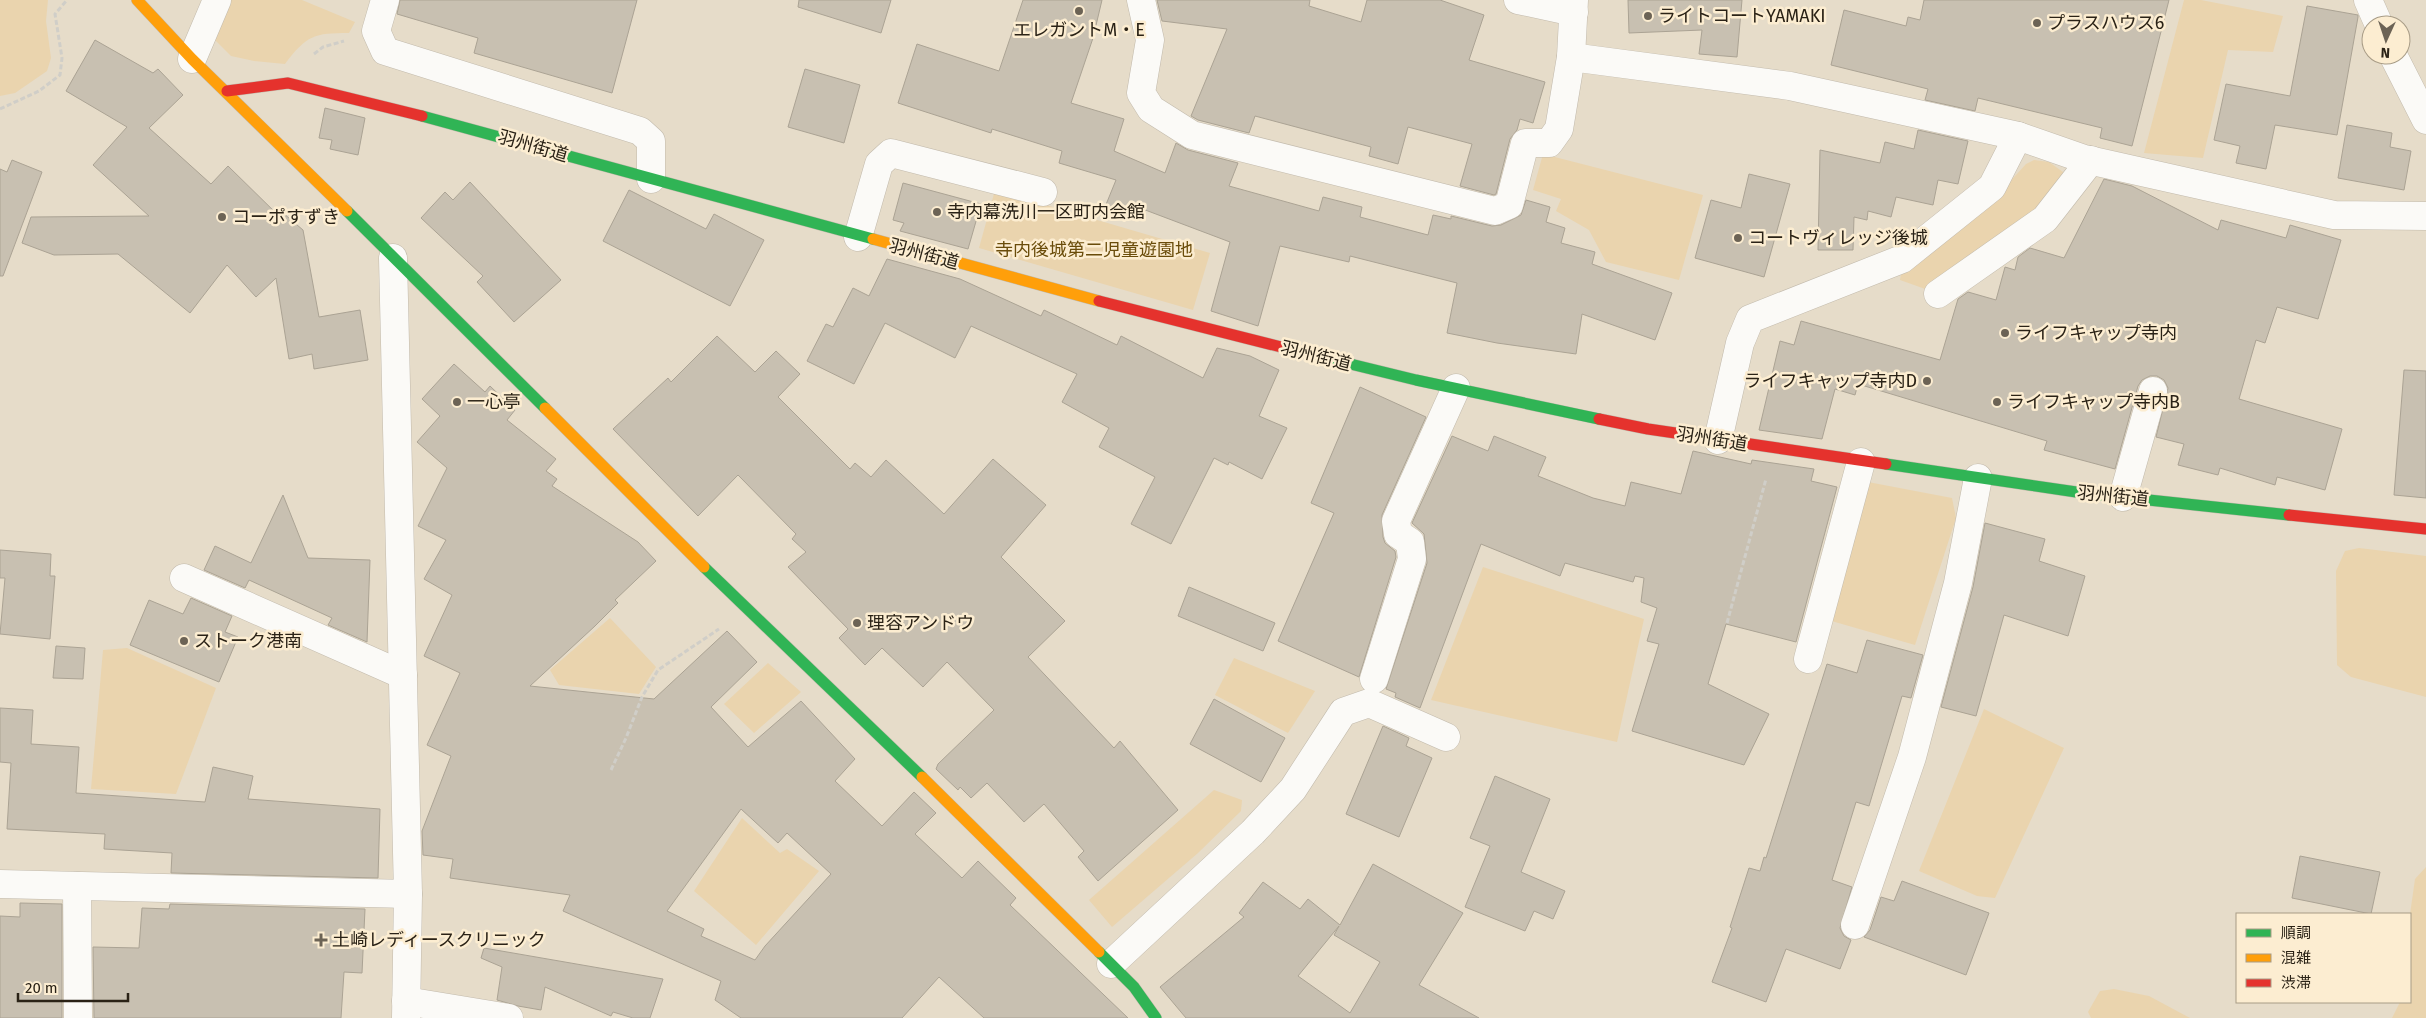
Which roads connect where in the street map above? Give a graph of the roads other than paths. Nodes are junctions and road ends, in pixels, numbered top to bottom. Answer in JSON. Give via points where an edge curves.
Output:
{"nodes":[{"id":1,"x":137,"y":0,"type":"edge"},
{"id":2,"x":217,"y":0,"type":"edge"},
{"id":3,"x":385,"y":0,"type":"edge"},
{"id":4,"x":1141,"y":0,"type":"edge"},
{"id":5,"x":1518,"y":0,"type":"edge"},
{"id":6,"x":2368,"y":0,"type":"edge"},
{"id":7,"x":1574,"y":6,"type":"edge"},
{"id":8,"x":2375,"y":15,"type":"edge"},
{"id":9,"x":1571,"y":57,"type":"junction"},
{"id":10,"x":192,"y":59,"type":"junction"},
{"id":11,"x":2398,"y":65,"type":"edge"},
{"id":12,"x":227,"y":91,"type":"junction"},
{"id":13,"x":2426,"y":120,"type":"edge"},
{"id":14,"x":2018,"y":136,"type":"junction"},
{"id":15,"x":2091,"y":160,"type":"junction"},
{"id":16,"x":651,"y":179,"type":"junction"},
{"id":17,"x":1043,"y":192,"type":"dead end"},
{"id":18,"x":2426,"y":216,"type":"edge"},
{"id":19,"x":858,"y":236,"type":"junction"},
{"id":20,"x":393,"y":258,"type":"junction"},
{"id":21,"x":1938,"y":294,"type":"dead end"},
{"id":22,"x":1456,"y":388,"type":"junction"},
{"id":23,"x":2153,"y":391,"type":"dead end"},
{"id":24,"x":1718,"y":440,"type":"junction"},
{"id":25,"x":1861,"y":462,"type":"junction"},
{"id":26,"x":1978,"y":478,"type":"junction"},
{"id":27,"x":2123,"y":497,"type":"junction"},
{"id":28,"x":2426,"y":529,"type":"edge"},
{"id":29,"x":184,"y":578,"type":"dead end"},
{"id":30,"x":1808,"y":659,"type":"dead end"},
{"id":31,"x":403,"y":675,"type":"junction"},
{"id":32,"x":1374,"y":679,"type":"dead end"},
{"id":33,"x":1446,"y":738,"type":"dead end"},
{"id":34,"x":0,"y":884,"type":"edge"},
{"id":35,"x":76,"y":886,"type":"junction"},
{"id":36,"x":408,"y":894,"type":"junction"},
{"id":37,"x":1855,"y":925,"type":"dead end"},
{"id":38,"x":1111,"y":964,"type":"junction"},
{"id":39,"x":406,"y":1010,"type":"edge"},
{"id":40,"x":78,"y":1018,"type":"edge"},
{"id":41,"x":509,"y":1018,"type":"edge"},
{"id":42,"x":1156,"y":1018,"type":"edge"}],
"edges":[{"from":1,"to":10,"type":"street"},
{"from":2,"to":10,"type":"street"},
{"from":3,"to":16,"type":"street","via":[[376,31],[385,51],[640,131],[650,140]]},
{"from":4,"to":9,"type":"street","via":[[1150,40],[1141,93],[1151,109],[1192,135],[1495,210],[1509,204],[1525,143],[1549,143],[1559,129]]},
{"from":5,"to":7,"type":"street"},
{"from":6,"to":8,"type":"street"},
{"from":7,"to":9,"type":"street"},
{"from":9,"to":14,"type":"street","via":[[1790,86]]},
{"from":10,"to":12,"type":"street"},
{"from":11,"to":13,"type":"street"},
{"from":12,"to":16,"type":"street","name":"羽州街道","via":[[288,83],[446,122]]},
{"from":12,"to":20,"type":"street"},
{"from":14,"to":15,"type":"street"},
{"from":14,"to":24,"type":"street","via":[[1992,187],[1902,259],[1750,319],[1740,343]]},
{"from":15,"to":18,"type":"street","via":[[2334,215]]},
{"from":15,"to":21,"type":"street","via":[[2045,219]]},
{"from":16,"to":19,"type":"street","name":"羽州街道"},
{"from":17,"to":19,"type":"street","via":[[891,153],[879,164]]},
{"from":19,"to":22,"type":"street","name":"羽州街道","via":[[1156,317]]},
{"from":20,"to":31,"type":"street"},
{"from":20,"to":38,"type":"street","via":[[747,610],[1017,869]]},
{"from":22,"to":24,"type":"street","name":"羽州街道","via":[[1648,429]]},
{"from":22,"to":32,"type":"street","via":[[1396,521],[1398,534],[1410,542],[1412,559]]},
{"from":23,"to":27,"type":"street"},
{"from":24,"to":25,"type":"street","name":"羽州街道"},
{"from":25,"to":26,"type":"street","name":"羽州街道"},
{"from":25,"to":30,"type":"street"},
{"from":26,"to":27,"type":"street","name":"羽州街道"},
{"from":26,"to":37,"type":"street","via":[[1958,582],[1912,757]]},
{"from":27,"to":28,"type":"street","name":"羽州街道"},
{"from":29,"to":31,"type":"street"},
{"from":31,"to":36,"type":"street"},
{"from":33,"to":38,"type":"street","via":[[1369,704],[1343,712],[1293,789],[1253,832]]},
{"from":34,"to":35,"type":"street"},
{"from":35,"to":36,"type":"street"},
{"from":35,"to":40,"type":"street"},
{"from":36,"to":39,"type":"street"},
{"from":38,"to":42,"type":"street","via":[[1134,987]]},
{"from":39,"to":41,"type":"street"}]}
